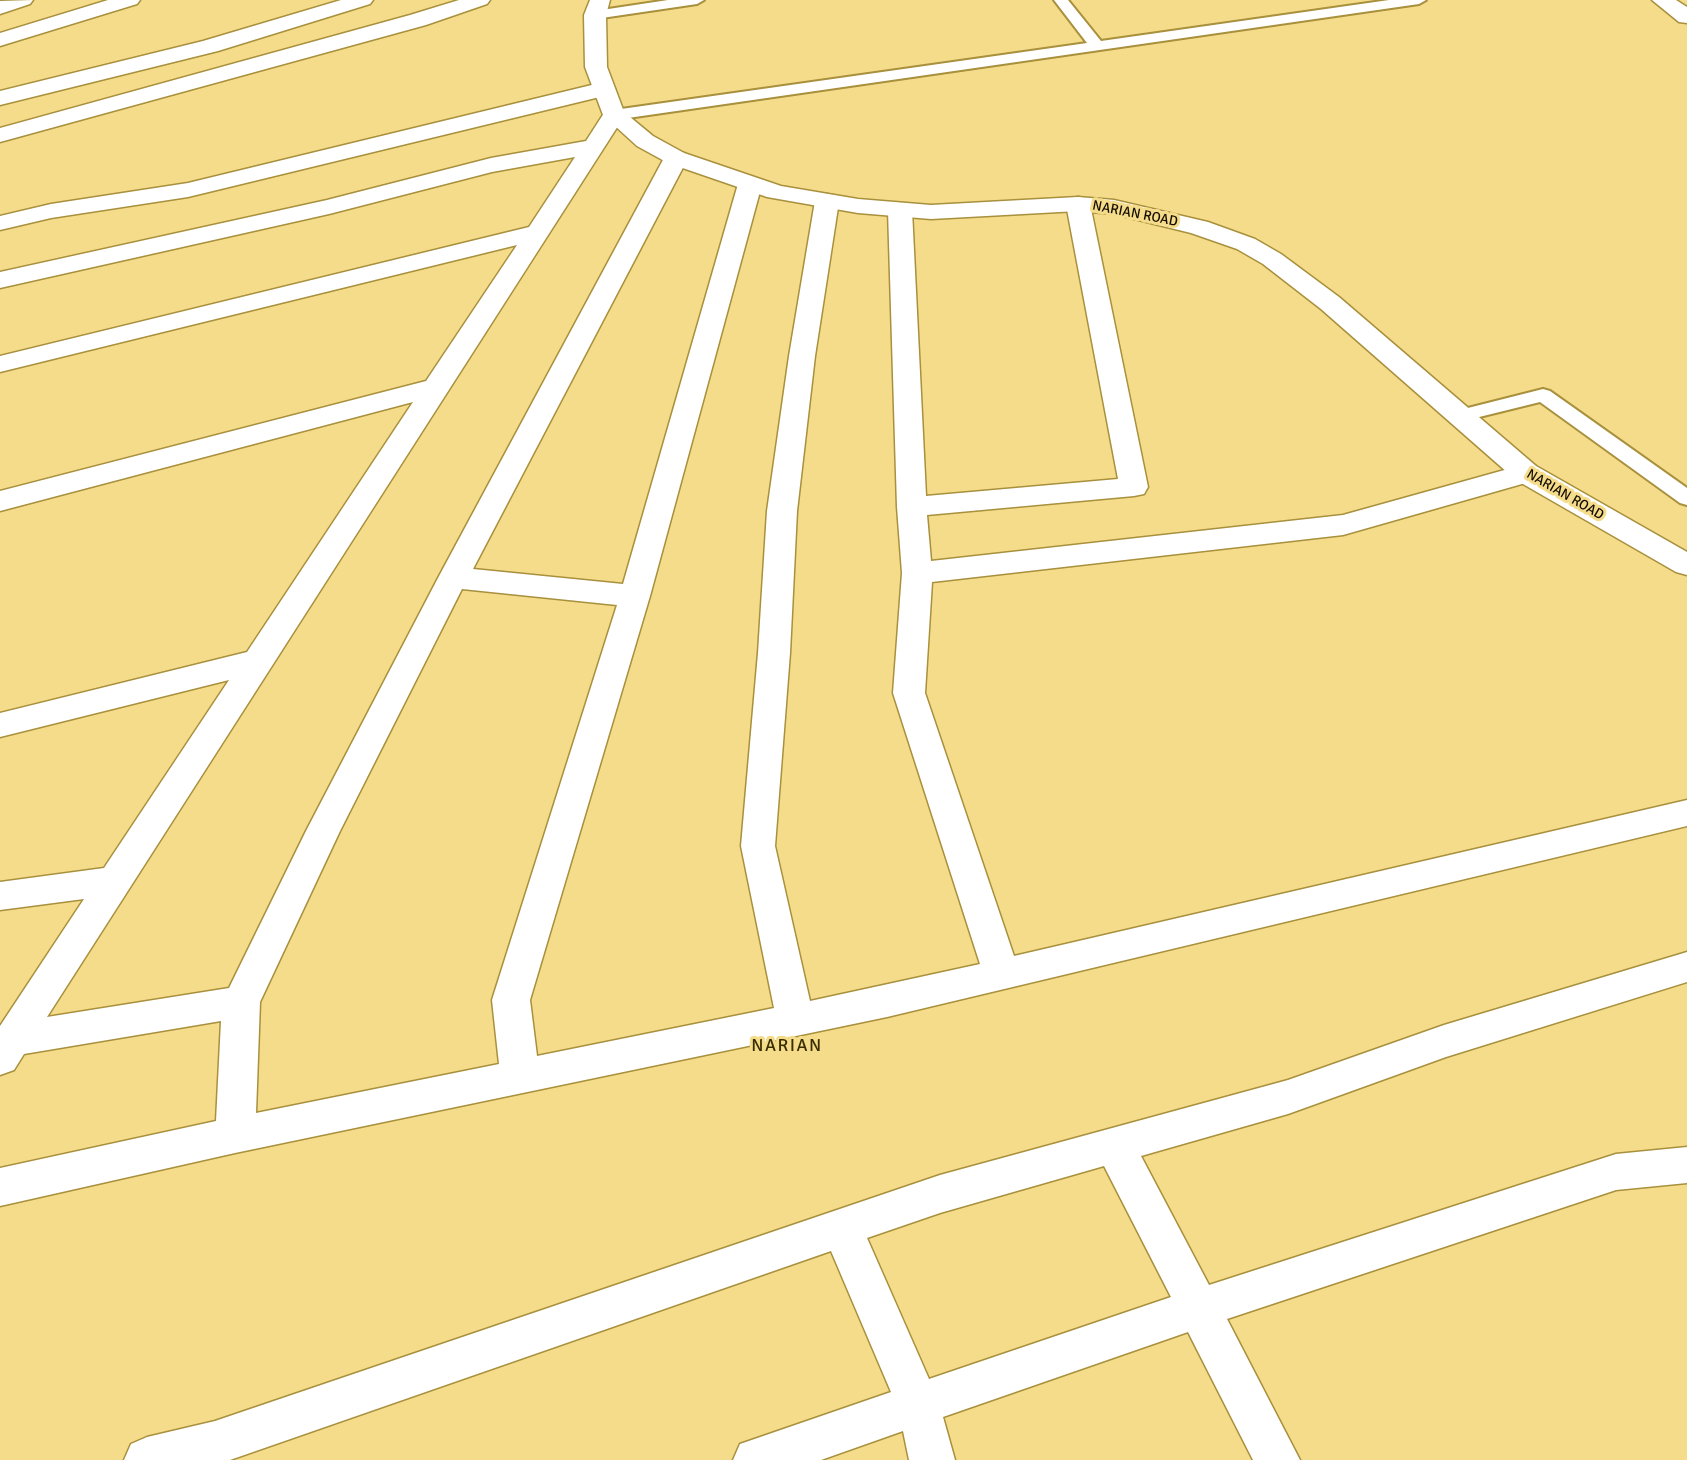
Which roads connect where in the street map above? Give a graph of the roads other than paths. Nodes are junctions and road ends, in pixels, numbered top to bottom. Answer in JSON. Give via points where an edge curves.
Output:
{"nodes":[{"id":1,"x":23,"y":0,"type":"edge"},
{"id":2,"x":130,"y":0,"type":"edge"},
{"id":3,"x":363,"y":0,"type":"edge"},
{"id":4,"x":480,"y":0,"type":"edge"},
{"id":5,"x":697,"y":0,"type":"edge"},
{"id":6,"x":1061,"y":0,"type":"edge"},
{"id":7,"x":1419,"y":0,"type":"edge"},
{"id":8,"x":1662,"y":0,"type":"edge"},
{"id":9,"x":0,"y":8,"type":"edge"},
{"id":10,"x":598,"y":8,"type":"edge"},
{"id":11,"x":1687,"y":17,"type":"edge"},
{"id":12,"x":0,"y":40,"type":"edge"},
{"id":13,"x":1097,"y":46,"type":"junction"},
{"id":14,"x":0,"y":98,"type":"edge"},
{"id":15,"x":609,"y":102,"type":"junction"},
{"id":16,"x":0,"y":135,"type":"edge"},
{"id":17,"x":594,"y":146,"type":"junction"},
{"id":18,"x":676,"y":158,"type":"junction"},
{"id":19,"x":750,"y":184,"type":"junction"},
{"id":20,"x":827,"y":201,"type":"junction"},
{"id":21,"x":1078,"y":204,"type":"junction"},
{"id":22,"x":900,"y":210,"type":"junction"},
{"id":23,"x":0,"y":223,"type":"edge"},
{"id":24,"x":538,"y":232,"type":"junction"},
{"id":25,"x":0,"y":280,"type":"edge"},
{"id":26,"x":0,"y":364,"type":"edge"},
{"id":27,"x":437,"y":387,"type":"junction"},
{"id":28,"x":1459,"y":416,"type":"junction"},
{"id":29,"x":1526,"y":473,"type":"junction"},
{"id":30,"x":1687,"y":498,"type":"edge"},
{"id":31,"x":0,"y":501,"type":"edge"},
{"id":32,"x":912,"y":507,"type":"junction"},
{"id":33,"x":1687,"y":566,"type":"edge"},
{"id":34,"x":916,"y":573,"type":"junction"},
{"id":35,"x":453,"y":578,"type":"junction"},
{"id":36,"x":635,"y":596,"type":"junction"},
{"id":37,"x":258,"y":662,"type":"junction"},
{"id":38,"x":0,"y":725,"type":"edge"},
{"id":39,"x":1687,"y":813,"type":"edge"},
{"id":40,"x":116,"y":881,"type":"junction"},
{"id":41,"x":0,"y":896,"type":"edge"},
{"id":42,"x":1687,"y":967,"type":"edge"},
{"id":43,"x":1001,"y":973,"type":"junction"},
{"id":44,"x":241,"y":1002,"type":"junction"},
{"id":45,"x":795,"y":1019,"type":"junction"},
{"id":46,"x":6,"y":1049,"type":"edge"},
{"id":47,"x":519,"y":1077,"type":"junction"},
{"id":48,"x":235,"y":1135,"type":"junction"},
{"id":49,"x":1114,"y":1145,"type":"junction"},
{"id":50,"x":1687,"y":1165,"type":"edge"},
{"id":51,"x":0,"y":1187,"type":"edge"},
{"id":52,"x":842,"y":1227,"type":"junction"},
{"id":53,"x":1197,"y":1309,"type":"junction"},
{"id":54,"x":918,"y":1404,"type":"junction"},
{"id":55,"x":147,"y":1460,"type":"edge"},
{"id":56,"x":756,"y":1460,"type":"edge"},
{"id":57,"x":932,"y":1460,"type":"edge"},
{"id":58,"x":1277,"y":1460,"type":"edge"}],
"edges":[{"from":1,"to":9,"type":"street"},
{"from":2,"to":12,"type":"street"},
{"from":3,"to":14,"type":"street","via":[[210,46]]},
{"from":4,"to":16,"type":"street"},
{"from":5,"to":10,"type":"lane"},
{"from":6,"to":13,"type":"lane"},
{"from":7,"to":13,"type":"lane"},
{"from":8,"to":11,"type":"street"},
{"from":10,"to":15,"type":"street","via":[[596,67]]},
{"from":13,"to":15,"type":"lane"},
{"from":15,"to":17,"type":"street"},
{"from":15,"to":18,"type":"street","name":"NARIAN ROAD","via":[[645,141]]},
{"from":15,"to":23,"type":"street","via":[[188,190],[51,211]]},
{"from":17,"to":24,"type":"street"},
{"from":17,"to":25,"type":"street","via":[[491,165],[329,207]]},
{"from":18,"to":19,"type":"street","name":"NARIAN ROAD"},
{"from":18,"to":35,"type":"street"},
{"from":19,"to":20,"type":"street","name":"NARIAN ROAD"},
{"from":19,"to":36,"type":"street"},
{"from":20,"to":22,"type":"street","name":"NARIAN ROAD"},
{"from":20,"to":45,"type":"street","via":[[782,511],[758,846]]},
{"from":21,"to":22,"type":"street","name":"NARIAN ROAD","via":[[931,213]]},
{"from":21,"to":28,"type":"street","name":"NARIAN ROAD","via":[[1114,207],[1178,222],[1246,244],[1330,303]]},
{"from":21,"to":32,"type":"street","via":[[1134,487]]},
{"from":22,"to":32,"type":"street"},
{"from":24,"to":26,"type":"street"},
{"from":24,"to":27,"type":"street"},
{"from":27,"to":31,"type":"street"},
{"from":27,"to":37,"type":"street"},
{"from":28,"to":29,"type":"street","name":"NARIAN ROAD"},
{"from":28,"to":30,"type":"lane","via":[[1543,395]]},
{"from":29,"to":33,"type":"street","name":"NARIAN ROAD"},
{"from":29,"to":34,"type":"street","via":[[1344,525]]},
{"from":32,"to":34,"type":"street"},
{"from":34,"to":43,"type":"street","via":[[909,693]]},
{"from":35,"to":36,"type":"street"},
{"from":35,"to":44,"type":"street","via":[[323,831]]},
{"from":36,"to":47,"type":"street","via":[[511,1000]]},
{"from":37,"to":38,"type":"street"},
{"from":37,"to":40,"type":"street"},
{"from":39,"to":43,"type":"street"},
{"from":40,"to":41,"type":"street"},
{"from":40,"to":46,"type":"street"},
{"from":42,"to":49,"type":"street","via":[[1443,1041],[1288,1097]]},
{"from":43,"to":45,"type":"street"},
{"from":44,"to":46,"type":"street"},
{"from":44,"to":48,"type":"street"},
{"from":45,"to":47,"type":"street"},
{"from":47,"to":48,"type":"street"},
{"from":48,"to":51,"type":"street"},
{"from":49,"to":52,"type":"street","via":[[940,1194]]},
{"from":49,"to":53,"type":"street"},
{"from":50,"to":53,"type":"street","via":[[1616,1172]]},
{"from":52,"to":54,"type":"street"},
{"from":52,"to":55,"type":"street","via":[[215,1443]]},
{"from":53,"to":54,"type":"street"},
{"from":53,"to":58,"type":"street"},
{"from":54,"to":56,"type":"street"},
{"from":54,"to":57,"type":"street"}]}
